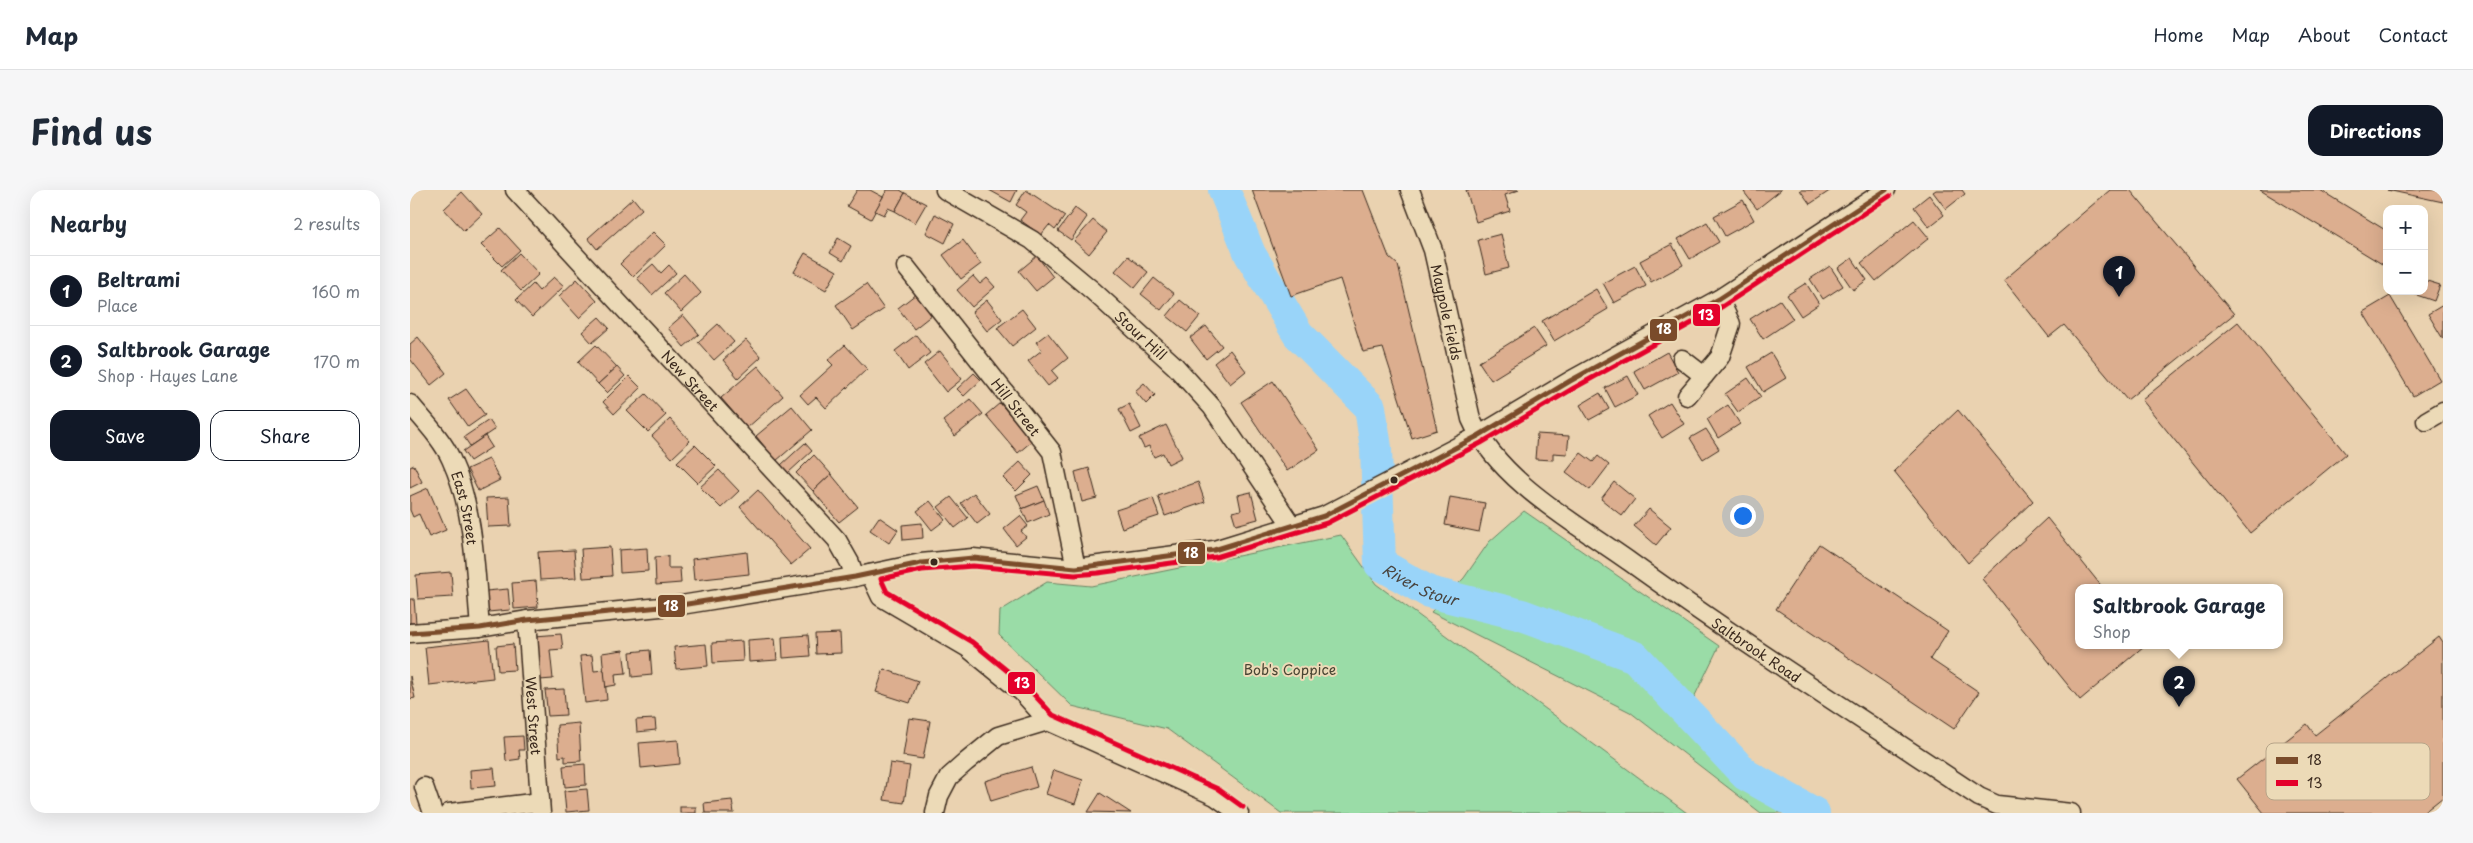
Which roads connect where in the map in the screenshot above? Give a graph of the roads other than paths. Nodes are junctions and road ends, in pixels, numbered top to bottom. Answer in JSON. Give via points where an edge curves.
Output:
{"nodes":[{"id":1,"x":515,"y":190,"type":"edge"},
{"id":2,"x":945,"y":190,"type":"edge"},
{"id":3,"x":1410,"y":190,"type":"edge"},
{"id":4,"x":1886,"y":190,"type":"edge"},
{"id":5,"x":906,"y":267,"type":"dead end"},
{"id":6,"x":1719,"y":299,"type":"junction"},
{"id":7,"x":1682,"y":359,"type":"dead end"},
{"id":8,"x":1704,"y":376,"type":"junction"},
{"id":9,"x":1687,"y":396,"type":"dead end"},
{"id":10,"x":410,"y":404,"type":"edge"},
{"id":11,"x":2443,"y":411,"type":"edge"},
{"id":12,"x":2426,"y":420,"type":"dead end"},
{"id":13,"x":1478,"y":436,"type":"junction"},
{"id":14,"x":1292,"y":526,"type":"junction"},
{"id":15,"x":1076,"y":568,"type":"junction"},
{"id":16,"x":862,"y":576,"type":"junction"},
{"id":17,"x":527,"y":620,"type":"junction"},
{"id":18,"x":480,"y":628,"type":"junction"},
{"id":19,"x":410,"y":633,"type":"edge"},
{"id":20,"x":1048,"y":721,"type":"junction"},
{"id":21,"x":424,"y":787,"type":"dead end"},
{"id":22,"x":541,"y":808,"type":"edge"},
{"id":23,"x":1995,"y":809,"type":"edge"},
{"id":24,"x":2066,"y":812,"type":"edge"},
{"id":25,"x":433,"y":813,"type":"edge"},
{"id":26,"x":449,"y":813,"type":"edge"},
{"id":27,"x":935,"y":813,"type":"edge"},
{"id":28,"x":1239,"y":813,"type":"edge"}],
"edges":[{"from":1,"to":16,"type":"street","name":"New Street","via":[[837,540]]},
{"from":2,"to":14,"type":"street","name":"Stour Hill","via":[[1032,240],[1175,366],[1212,407]]},
{"from":3,"to":13,"type":"street","name":"Maypole Fields","via":[[1433,250]]},
{"from":4,"to":6,"type":"street"},
{"from":5,"to":15,"type":"street","name":"Hill Street","via":[[1052,452]]},
{"from":6,"to":8,"type":"street","via":[[1731,324],[1720,356]]},
{"from":6,"to":13,"type":"street"},
{"from":7,"to":8,"type":"street"},
{"from":8,"to":9,"type":"street"},
{"from":10,"to":18,"type":"street","name":"East Street","via":[[450,457],[462,488],[471,528]]},
{"from":11,"to":12,"type":"street"},
{"from":13,"to":14,"type":"street","via":[[1324,516]]},
{"from":13,"to":23,"type":"street","name":"Saltbrook Road","via":[[1517,482],[1712,621]]},
{"from":14,"to":15,"type":"street","via":[[1214,550]]},
{"from":15,"to":16,"type":"street","via":[[973,558],[921,562]]},
{"from":16,"to":17,"type":"street","via":[[681,605]]},
{"from":16,"to":20,"type":"street","name":"New Street","via":[[881,597],[968,648],[1022,692]]},
{"from":17,"to":18,"type":"street"},
{"from":17,"to":22,"type":"street","name":"West Street"},
{"from":18,"to":19,"type":"street"},
{"from":20,"to":27,"type":"street","via":[[998,736],[966,762],[949,777]]},
{"from":20,"to":28,"type":"street","via":[[1215,796]]},
{"from":21,"to":25,"type":"street"},
{"from":22,"to":26,"type":"street"},
{"from":23,"to":24,"type":"street","name":"Saltbrook Road"}]}
